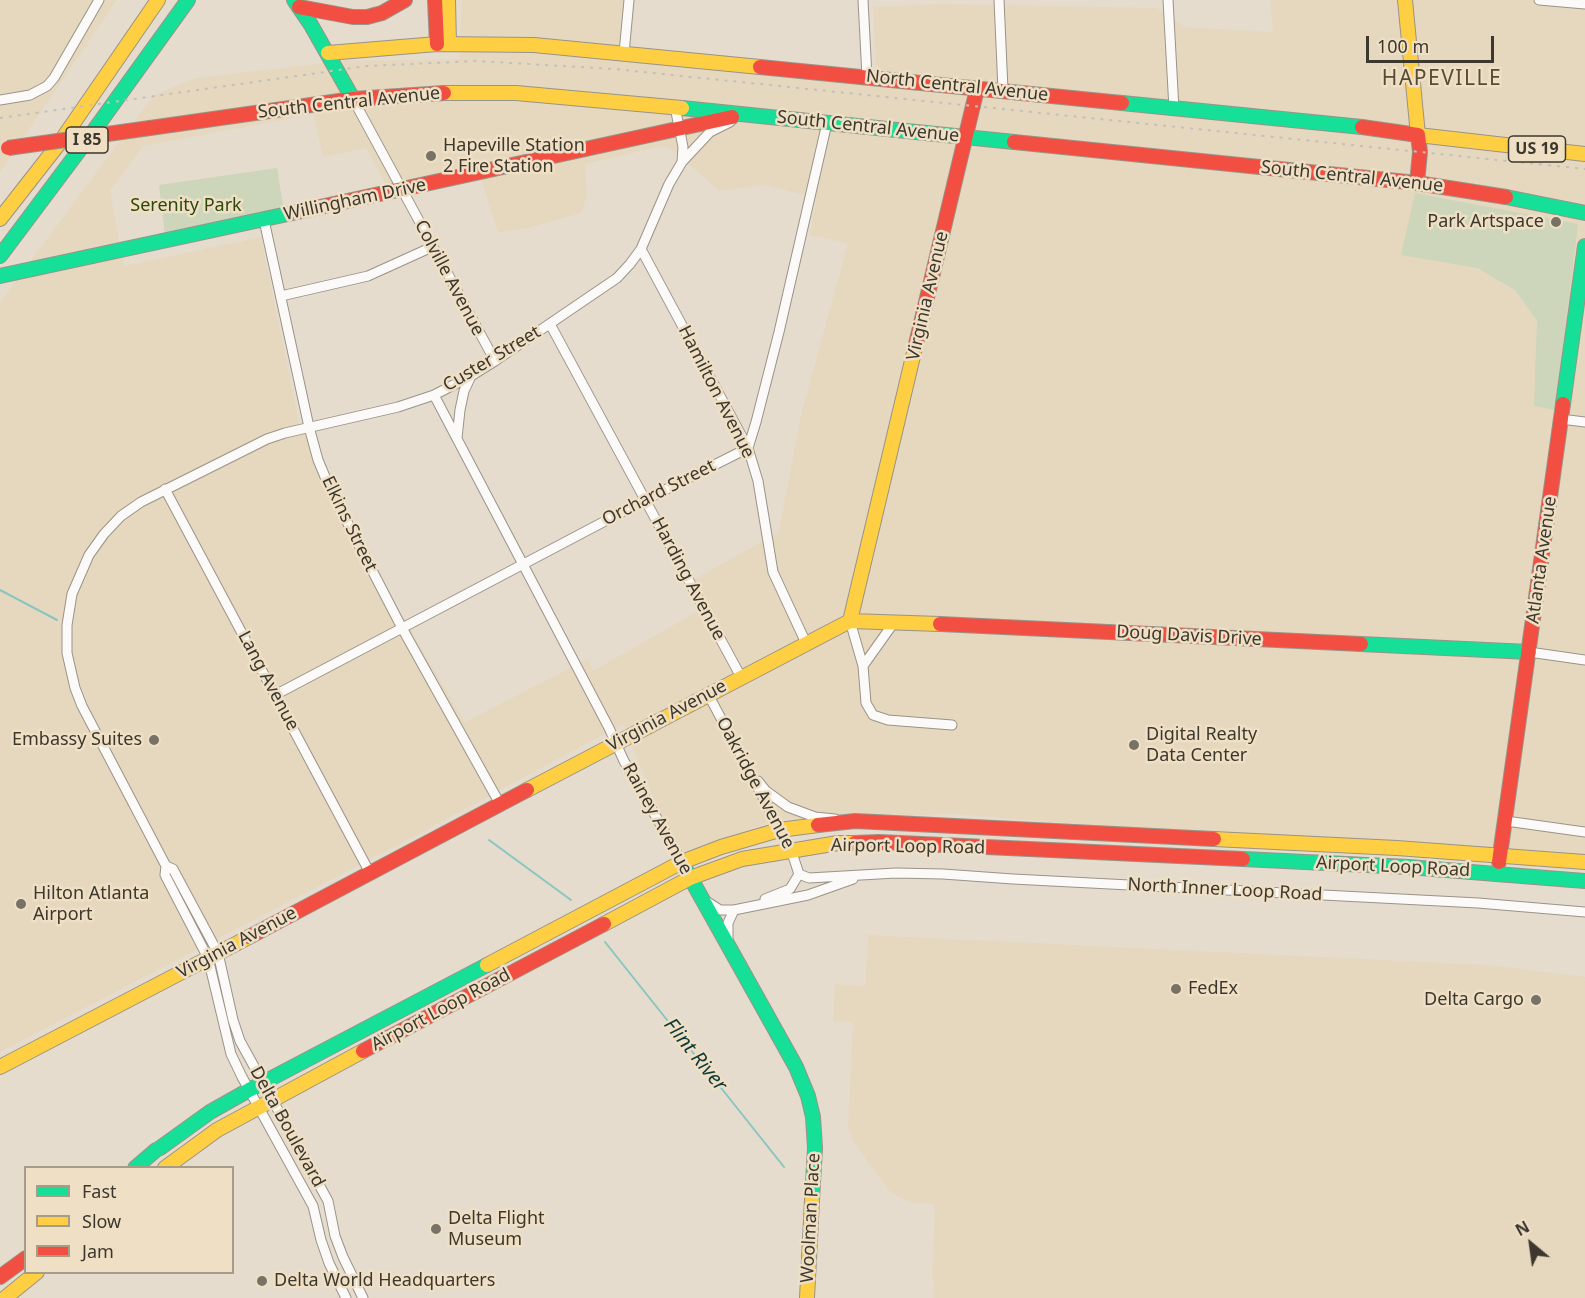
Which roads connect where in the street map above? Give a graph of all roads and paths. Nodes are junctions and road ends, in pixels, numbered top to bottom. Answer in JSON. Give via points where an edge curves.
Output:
{"nodes":[{"id":1,"x":99,"y":0,"type":"edge"},
{"id":2,"x":158,"y":0,"type":"edge"},
{"id":3,"x":188,"y":0,"type":"edge"},
{"id":4,"x":198,"y":0,"type":"edge"},
{"id":5,"x":405,"y":0,"type":"edge"},
{"id":6,"x":435,"y":0,"type":"edge"},
{"id":7,"x":448,"y":0,"type":"edge"},
{"id":8,"x":629,"y":0,"type":"edge"},
{"id":9,"x":862,"y":0,"type":"edge"},
{"id":10,"x":999,"y":0,"type":"edge"},
{"id":11,"x":1168,"y":0,"type":"edge"},
{"id":12,"x":1405,"y":0,"type":"edge"},
{"id":13,"x":1540,"y":0,"type":"edge"},
{"id":14,"x":296,"y":4,"type":"edge"},
{"id":15,"x":1585,"y":4,"type":"edge"},
{"id":16,"x":173,"y":22,"type":"junction"},
{"id":17,"x":443,"y":43,"type":"junction"},
{"id":18,"x":327,"y":53,"type":"junction"},
{"id":19,"x":624,"y":53,"type":"junction"},
{"id":20,"x":867,"y":78,"type":"junction"},
{"id":21,"x":977,"y":89,"type":"junction"},
{"id":22,"x":1003,"y":90,"type":"junction"},
{"id":23,"x":353,"y":99,"type":"junction"},
{"id":24,"x":0,"y":100,"type":"edge"},
{"id":25,"x":675,"y":107,"type":"junction"},
{"id":26,"x":1174,"y":109,"type":"junction"},
{"id":27,"x":746,"y":114,"type":"junction"},
{"id":28,"x":827,"y":123,"type":"junction"},
{"id":29,"x":679,"y":129,"type":"junction"},
{"id":30,"x":1418,"y":135,"type":"junction"},
{"id":31,"x":966,"y":137,"type":"junction"},
{"id":32,"x":4,"y":149,"type":"edge"},
{"id":33,"x":1585,"y":154,"type":"edge"},
{"id":34,"x":682,"y":162,"type":"junction"},
{"id":35,"x":1417,"y":183,"type":"junction"},
{"id":36,"x":402,"y":190,"type":"junction"},
{"id":37,"x":1585,"y":213,"type":"edge"},
{"id":38,"x":0,"y":219,"type":"edge"},
{"id":39,"x":264,"y":220,"type":"junction"},
{"id":40,"x":1585,"y":246,"type":"edge"},
{"id":41,"x":432,"y":247,"type":"junction"},
{"id":42,"x":641,"y":249,"type":"junction"},
{"id":43,"x":0,"y":256,"type":"edge"},
{"id":44,"x":0,"y":276,"type":"edge"},
{"id":45,"x":281,"y":296,"type":"junction"},
{"id":46,"x":550,"y":324,"type":"junction"},
{"id":47,"x":495,"y":362,"type":"junction"},
{"id":48,"x":471,"y":376,"type":"junction"},
{"id":49,"x":434,"y":394,"type":"junction"},
{"id":50,"x":1561,"y":419,"type":"junction"},
{"id":51,"x":1585,"y":422,"type":"edge"},
{"id":52,"x":309,"y":427,"type":"junction"},
{"id":53,"x":457,"y":438,"type":"junction"},
{"id":54,"x":748,"y":448,"type":"junction"},
{"id":55,"x":165,"y":489,"type":"junction"},
{"id":56,"x":645,"y":500,"type":"junction"},
{"id":57,"x":524,"y":564,"type":"junction"},
{"id":58,"x":850,"y":621,"type":"junction"},
{"id":59,"x":895,"y":621,"type":"junction"},
{"id":60,"x":402,"y":628,"type":"junction"},
{"id":61,"x":806,"y":642,"type":"junction"},
{"id":62,"x":1529,"y":652,"type":"junction"},
{"id":63,"x":1585,"y":660,"type":"edge"},
{"id":64,"x":863,"y":666,"type":"junction"},
{"id":65,"x":741,"y":677,"type":"junction"},
{"id":66,"x":275,"y":694,"type":"junction"},
{"id":67,"x":708,"y":694,"type":"junction"},
{"id":68,"x":952,"y":725,"type":"dead end"},
{"id":69,"x":616,"y":743,"type":"junction"},
{"id":70,"x":744,"y":762,"type":"junction"},
{"id":71,"x":500,"y":804,"type":"junction"},
{"id":72,"x":855,"y":821,"type":"junction"},
{"id":73,"x":1506,"y":821,"type":"junction"},
{"id":74,"x":779,"y":830,"type":"junction"},
{"id":75,"x":1585,"y":832,"type":"edge"},
{"id":76,"x":791,"y":850,"type":"junction"},
{"id":77,"x":1500,"y":854,"type":"junction"},
{"id":78,"x":682,"y":862,"type":"junction"},
{"id":79,"x":1585,"y":862,"type":"edge"},
{"id":80,"x":370,"y":873,"type":"junction"},
{"id":81,"x":1498,"y":873,"type":"junction"},
{"id":82,"x":799,"y":874,"type":"junction"},
{"id":83,"x":864,"y":876,"type":"junction"},
{"id":84,"x":690,"y":878,"type":"junction"},
{"id":85,"x":1585,"y":881,"type":"edge"},
{"id":86,"x":701,"y":897,"type":"junction"},
{"id":87,"x":734,"y":910,"type":"junction"},
{"id":88,"x":1585,"y":912,"type":"edge"},
{"id":89,"x":729,"y":946,"type":"junction"},
{"id":90,"x":213,"y":956,"type":"junction"},
{"id":91,"x":0,"y":1067,"type":"edge"},
{"id":92,"x":262,"y":1082,"type":"junction"},
{"id":93,"x":249,"y":1090,"type":"junction"},
{"id":94,"x":272,"y":1098,"type":"junction"},
{"id":95,"x":258,"y":1106,"type":"junction"},
{"id":96,"x":815,"y":1138,"type":"joint"},
{"id":97,"x":136,"y":1166,"type":"edge"},
{"id":98,"x":166,"y":1166,"type":"edge"},
{"id":99,"x":24,"y":1259,"type":"edge"},
{"id":100,"x":35,"y":1274,"type":"edge"},
{"id":101,"x":0,"y":1277,"type":"edge"},
{"id":102,"x":5,"y":1298,"type":"edge"},
{"id":103,"x":346,"y":1298,"type":"edge"},
{"id":104,"x":363,"y":1298,"type":"edge"},
{"id":105,"x":807,"y":1298,"type":"edge"}],
"edges":[{"from":1,"to":24,"type":"street","via":[[47,86],[30,95]]},
{"from":2,"to":38,"type":"main road","number":"I 85","via":[[61,141]]},
{"from":3,"to":16,"type":"main road","number":"I 85"},
{"from":4,"to":16,"type":"main road"},
{"from":5,"to":14,"type":"main road","via":[[368,17]]},
{"from":6,"to":17,"type":"main road"},
{"from":7,"to":17,"type":"main road"},
{"from":8,"to":19,"type":"street"},
{"from":9,"to":20,"type":"street"},
{"from":10,"to":22,"type":"street"},
{"from":11,"to":26,"type":"street"},
{"from":12,"to":30,"type":"main road"},
{"from":13,"to":15,"type":"street"},
{"from":14,"to":18,"type":"main road"},
{"from":16,"to":43,"type":"main road","number":"I 85"},
{"from":17,"to":18,"type":"main road","name":"North Central Avenue"},
{"from":17,"to":19,"type":"main road","name":"North Central Avenue","via":[[534,45]]},
{"from":18,"to":23,"type":"main road"},
{"from":19,"to":20,"type":"main road","name":"North Central Avenue"},
{"from":20,"to":21,"type":"main road","name":"North Central Avenue"},
{"from":21,"to":22,"type":"main road","name":"North Central Avenue"},
{"from":21,"to":31,"type":"main road","name":"Virginia Avenue"},
{"from":22,"to":26,"type":"main road","name":"North Central Avenue"},
{"from":23,"to":25,"type":"main road","name":"South Central Avenue","via":[[434,93],[516,93]]},
{"from":23,"to":32,"type":"main road","name":"South Central Avenue","bridge":true},
{"from":23,"to":36,"type":"street","name":"Colville Avenue"},
{"from":25,"to":27,"type":"main road","name":"South Central Avenue"},
{"from":25,"to":29,"type":"street"},
{"from":26,"to":30,"type":"main road","name":"North Central Avenue"},
{"from":27,"to":28,"type":"main road","name":"South Central Avenue"},
{"from":27,"to":29,"type":"main road","name":"Willingham Drive"},
{"from":27,"to":34,"type":"street","name":"Custer Street","via":[[710,132]]},
{"from":28,"to":31,"type":"main road","name":"South Central Avenue"},
{"from":28,"to":54,"type":"street"},
{"from":29,"to":34,"type":"street"},
{"from":29,"to":36,"type":"main road","name":"Willingham Drive"},
{"from":30,"to":33,"type":"main road","name":"North Central Avenue","number":"US 19"},
{"from":30,"to":35,"type":"main road"},
{"from":31,"to":35,"type":"main road","name":"South Central Avenue"},
{"from":31,"to":58,"type":"main road","name":"Virginia Avenue"},
{"from":34,"to":42,"type":"street","name":"Custer Street"},
{"from":35,"to":37,"type":"main road","name":"South Central Avenue"},
{"from":36,"to":39,"type":"main road","name":"Willingham Drive"},
{"from":36,"to":41,"type":"street","name":"Colville Avenue"},
{"from":39,"to":44,"type":"main road","name":"Willingham Drive"},
{"from":39,"to":45,"type":"street","name":"Elkins Street"},
{"from":40,"to":50,"type":"main road","name":"Atlanta Avenue"},
{"from":41,"to":45,"type":"street","via":[[368,276]]},
{"from":41,"to":47,"type":"street","name":"Colville Avenue"},
{"from":42,"to":46,"type":"street","name":"Custer Street","via":[[617,278]]},
{"from":42,"to":54,"type":"street","name":"Hamilton Avenue"},
{"from":45,"to":52,"type":"street","name":"Elkins Street"},
{"from":46,"to":47,"type":"street","name":"Custer Street"},
{"from":46,"to":56,"type":"street","name":"Harding Avenue"},
{"from":47,"to":48,"type":"street","name":"Custer Street"},
{"from":48,"to":49,"type":"street","name":"Custer Street"},
{"from":48,"to":53,"type":"street","via":[[464,391]]},
{"from":49,"to":52,"type":"street","name":"Custer Street","via":[[398,407]]},
{"from":49,"to":53,"type":"street","name":"Rainey Avenue"},
{"from":50,"to":51,"type":"street"},
{"from":50,"to":62,"type":"main road","name":"Atlanta Avenue"},
{"from":52,"to":55,"type":"street","name":"Custer Street","via":[[267,440]]},
{"from":52,"to":60,"type":"street","name":"Elkins Street","via":[[331,492]]},
{"from":53,"to":57,"type":"street","name":"Rainey Avenue"},
{"from":54,"to":56,"type":"street","name":"Orchard Street"},
{"from":54,"to":61,"type":"street","name":"Hamilton Avenue","via":[[758,481],[773,572]]},
{"from":55,"to":66,"type":"street","name":"Lang Avenue"},
{"from":55,"to":90,"type":"street","name":"Custer Street","via":[[121,516],[89,555],[72,594],[67,653],[82,706],[166,866],[165,875]]},
{"from":56,"to":57,"type":"street","name":"Orchard Street"},
{"from":56,"to":65,"type":"street","name":"Harding Avenue"},
{"from":57,"to":60,"type":"street","name":"Orchard Street"},
{"from":57,"to":69,"type":"street","name":"Rainey Avenue"},
{"from":58,"to":59,"type":"main road","name":"Doug Davis Drive"},
{"from":58,"to":61,"type":"main road","name":"Virginia Avenue"},
{"from":58,"to":64,"type":"street"},
{"from":59,"to":62,"type":"main road","name":"Doug Davis Drive"},
{"from":59,"to":64,"type":"street"},
{"from":60,"to":66,"type":"street","name":"Orchard Street"},
{"from":60,"to":71,"type":"street","name":"Elkins Street"},
{"from":61,"to":65,"type":"main road","name":"Virginia Avenue"},
{"from":62,"to":63,"type":"street"},
{"from":62,"to":73,"type":"main road","name":"Atlanta Avenue"},
{"from":64,"to":68,"type":"street","via":[[866,703],[873,715],[888,720]]},
{"from":65,"to":67,"type":"main road","name":"Virginia Avenue"},
{"from":66,"to":80,"type":"street","name":"Lang Avenue"},
{"from":67,"to":69,"type":"main road","name":"Virginia Avenue"},
{"from":67,"to":70,"type":"street","name":"Oakridge Avenue"},
{"from":69,"to":71,"type":"main road","name":"Virginia Avenue"},
{"from":69,"to":78,"type":"street","name":"Rainey Avenue"},
{"from":70,"to":72,"type":"street","name":"Airport Loop Road","via":[[766,790],[788,807],[815,817]]},
{"from":70,"to":74,"type":"street","name":"Oakridge Avenue"},
{"from":71,"to":80,"type":"main road","name":"Virginia Avenue"},
{"from":72,"to":74,"type":"main road","name":"Airport Loop Road"},
{"from":72,"to":77,"type":"main road","name":"Airport Loop Road"},
{"from":73,"to":75,"type":"street"},
{"from":73,"to":77,"type":"main road","name":"Atlanta Avenue"},
{"from":74,"to":76,"type":"street","name":"Oakridge Avenue"},
{"from":74,"to":78,"type":"main road","name":"Airport Loop Road"},
{"from":76,"to":81,"type":"main road","name":"Airport Loop Road","via":[[879,842]]},
{"from":76,"to":82,"type":"street","name":"Oakridge Avenue"},
{"from":76,"to":84,"type":"main road","name":"Airport Loop Road","via":[[742,860]]},
{"from":77,"to":79,"type":"main road","name":"Airport Loop Road"},
{"from":77,"to":81,"type":"main road","name":"Atlanta Avenue"},
{"from":78,"to":84,"type":"main road","name":"Rainey Avenue"},
{"from":78,"to":92,"type":"main road","name":"Airport Loop Road"},
{"from":80,"to":90,"type":"main road","name":"Virginia Avenue"},
{"from":81,"to":85,"type":"main road","name":"Airport Loop Road"},
{"from":82,"to":83,"type":"street","name":"North Inner Loop Road","via":[[808,878]]},
{"from":82,"to":87,"type":"street","via":[[790,889]]},
{"from":83,"to":87,"type":"street","name":"North Inner Loop Road","via":[[808,895]]},
{"from":83,"to":88,"type":"street","name":"North Inner Loop Road","via":[[943,873]]},
{"from":84,"to":86,"type":"main road","name":"Rainey Avenue"},
{"from":84,"to":94,"type":"main road","name":"Airport Loop Road"},
{"from":86,"to":87,"type":"street","name":"North Inner Loop Road","via":[[711,907]]},
{"from":86,"to":89,"type":"main road","name":"Rainey Avenue"},
{"from":87,"to":89,"type":"street","via":[[728,923]]},
{"from":89,"to":96,"type":"main road","name":"Rainey Avenue","via":[[801,1076]]},
{"from":90,"to":91,"type":"main road","name":"Virginia Avenue"},
{"from":90,"to":92,"type":"street","name":"Delta Boulevard","via":[[240,1041]]},
{"from":90,"to":93,"type":"street","name":"Delta Boulevard","via":[[225,1034]]},
{"from":92,"to":93,"type":"main road","name":"Airport Loop Road"},
{"from":92,"to":94,"type":"street","name":"Delta Boulevard"},
{"from":93,"to":95,"type":"street","name":"Delta Boulevard"},
{"from":93,"to":97,"type":"main road","name":"Airport Loop Road","via":[[210,1112]]},
{"from":94,"to":95,"type":"main road","name":"Airport Loop Road"},
{"from":94,"to":104,"type":"street","name":"Delta Boulevard","via":[[328,1201],[335,1236]]},
{"from":95,"to":98,"type":"main road","name":"Airport Loop Road"},
{"from":95,"to":103,"type":"street","name":"Delta Boulevard","via":[[313,1206],[329,1263]]},
{"from":96,"to":105,"type":"main road","name":"Woolman Place"},
{"from":99,"to":101,"type":"main road"},
{"from":100,"to":102,"type":"main road"}]}
